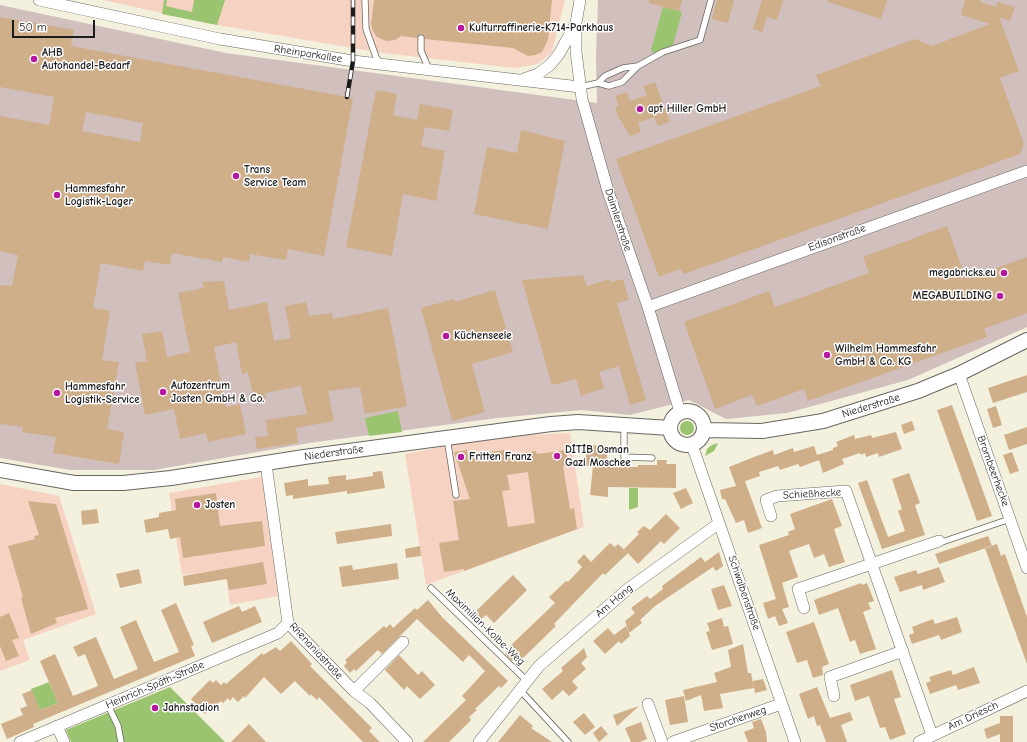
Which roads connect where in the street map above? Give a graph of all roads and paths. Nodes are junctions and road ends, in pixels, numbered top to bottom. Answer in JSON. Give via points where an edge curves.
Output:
{"nodes":[{"id":1,"x":39,"y":0,"type":"edge"},
{"id":2,"x":365,"y":0,"type":"edge"},
{"id":3,"x":580,"y":0,"type":"edge"},
{"id":4,"x":711,"y":0,"type":"edge"},
{"id":5,"x":576,"y":23,"type":"junction"},
{"id":6,"x":421,"y":38,"type":"dead end"},
{"id":7,"x":381,"y":64,"type":"junction"},
{"id":8,"x":638,"y":66,"type":"junction"},
{"id":9,"x":429,"y":70,"type":"junction"},
{"id":10,"x":521,"y":80,"type":"junction"},
{"id":11,"x":598,"y":83,"type":"junction"},
{"id":12,"x":580,"y":87,"type":"junction"},
{"id":13,"x":1027,"y":171,"type":"edge"},
{"id":14,"x":648,"y":307,"type":"junction"},
{"id":15,"x":1027,"y":340,"type":"edge"},
{"id":16,"x":959,"y":374,"type":"junction"},
{"id":17,"x":680,"y":412,"type":"junction"},
{"id":18,"x":624,"y":425,"type":"junction"},
{"id":19,"x":670,"y":428,"type":"junction"},
{"id":20,"x":705,"y":430,"type":"junction"},
{"id":21,"x":447,"y":438,"type":"junction"},
{"id":22,"x":692,"y":445,"type":"junction"},
{"id":23,"x":652,"y":458,"type":"dead end"},
{"id":24,"x":266,"y":464,"type":"junction"},
{"id":25,"x":0,"y":470,"type":"edge"},
{"id":26,"x":456,"y":495,"type":"dead end"},
{"id":27,"x":771,"y":516,"type":"dead end"},
{"id":28,"x":1010,"y":518,"type":"junction"},
{"id":29,"x":718,"y":524,"type":"junction"},
{"id":30,"x":939,"y":541,"type":"joint"},
{"id":31,"x":871,"y":565,"type":"junction"},
{"id":32,"x":1027,"y":568,"type":"edge"},
{"id":33,"x":431,"y":588,"type":"dead end"},
{"id":34,"x":804,"y":608,"type":"dead end"},
{"id":35,"x":288,"y":623,"type":"junction"},
{"id":36,"x":403,"y":642,"type":"dead end"},
{"id":37,"x":903,"y":651,"type":"junction"},
{"id":38,"x":526,"y":680,"type":"junction"},
{"id":39,"x":519,"y":689,"type":"junction"},
{"id":40,"x":354,"y":691,"type":"junction"},
{"id":41,"x":1027,"y":691,"type":"edge"},
{"id":42,"x":834,"y":696,"type":"dead end"},
{"id":43,"x":108,"y":704,"type":"junction"},
{"id":44,"x":648,"y":704,"type":"dead end"},
{"id":45,"x":781,"y":704,"type":"junction"},
{"id":46,"x":57,"y":726,"type":"junction"},
{"id":47,"x":932,"y":735,"type":"junction"},
{"id":48,"x":20,"y":742,"type":"edge"},
{"id":49,"x":64,"y":742,"type":"edge"},
{"id":50,"x":121,"y":742,"type":"edge"},
{"id":51,"x":407,"y":742,"type":"edge"},
{"id":52,"x":479,"y":742,"type":"edge"},
{"id":53,"x":568,"y":742,"type":"edge"},
{"id":54,"x":662,"y":742,"type":"edge"},
{"id":55,"x":673,"y":742,"type":"edge"},
{"id":56,"x":795,"y":742,"type":"edge"},
{"id":57,"x":919,"y":742,"type":"edge"}],
"edges":[{"from":1,"to":7,"type":"street","name":"Rheinparkallee","via":[[220,40]]},
{"from":2,"to":7,"type":"lane","via":[[366,29]]},
{"from":3,"to":5,"type":"street","name":"Daimlerstraße"},
{"from":4,"to":8,"type":"lane","via":[[700,40],[663,52]]},
{"from":5,"to":10,"type":"street","name":"Daimlerstraße","via":[[550,65],[538,74]]},
{"from":5,"to":12,"type":"street","name":"Daimlerstraße"},
{"from":6,"to":9,"type":"lane","via":[[421,51]]},
{"from":7,"to":9,"type":"street","name":"Rheinparkallee"},
{"from":8,"to":11,"type":"lane","via":[[623,68],[605,76]]},
{"from":8,"to":11,"type":"lane","via":[[622,82],[609,86]]},
{"from":9,"to":10,"type":"street","name":"Rheinparkallee"},
{"from":10,"to":12,"type":"street","name":"Rheinparkallee"},
{"from":11,"to":12,"type":"lane"},
{"from":12,"to":14,"type":"street","name":"Daimlerstraße","via":[[608,190]]},
{"from":13,"to":14,"type":"street","name":"Edisonstraße"},
{"from":14,"to":17,"type":"street","name":"Daimlerstraße"},
{"from":15,"to":16,"type":"street","name":"Niederstraße"},
{"from":16,"to":20,"type":"street","name":"Niederstraße","via":[[918,391],[823,421],[762,431]]},
{"from":16,"to":28,"type":"street","name":"Brombeerhecke"},
{"from":17,"to":19,"type":"street","via":[[674,417]]},
{"from":17,"to":20,"type":"street","via":[[692,411],[698,414]]},
{"from":18,"to":19,"type":"street","name":"Niederstraße"},
{"from":18,"to":21,"type":"street","name":"Niederstraße","via":[[578,422]]},
{"from":18,"to":23,"type":"lane","via":[[624,457]]},
{"from":19,"to":22,"type":"street","via":[[676,442],[686,446]]},
{"from":20,"to":22,"type":"street","via":[[701,440]]},
{"from":21,"to":24,"type":"street","name":"Niederstraße"},
{"from":21,"to":26,"type":"lane"},
{"from":22,"to":29,"type":"street","name":"Schwalbenstraße"},
{"from":24,"to":25,"type":"street","name":"Niederstraße","via":[[153,480],[101,484],[48,480]]},
{"from":24,"to":35,"type":"street","name":"Rhenaniastraße"},
{"from":27,"to":31,"type":"street","name":"Schießhecke","via":[[766,500],[777,496],[846,491]]},
{"from":28,"to":30,"type":"lane"},
{"from":28,"to":32,"type":"street","name":"Brombeerhecke"},
{"from":29,"to":38,"type":"street","name":"Am Hang","via":[[629,588]]},
{"from":29,"to":45,"type":"street","name":"Schwalbenstraße"},
{"from":30,"to":31,"type":"street"},
{"from":31,"to":34,"type":"street","via":[[798,589]]},
{"from":31,"to":37,"type":"street","name":"Schießhecke"},
{"from":33,"to":38,"type":"lane","name":"Maximilian-Kolbe-Weg"},
{"from":35,"to":40,"type":"street","name":"Rhenaniastraße"},
{"from":35,"to":43,"type":"street","name":"Heinrich-Späth-Straße","via":[[278,633]]},
{"from":36,"to":40,"type":"street"},
{"from":37,"to":42,"type":"street","via":[[830,677]]},
{"from":37,"to":47,"type":"street","name":"Schießhecke"},
{"from":38,"to":39,"type":"street","name":"Am Hang"},
{"from":39,"to":52,"type":"street","name":"Am Hang"},
{"from":39,"to":53,"type":"lane"},
{"from":40,"to":51,"type":"street","name":"Rhenaniastraße","via":[[370,703]]},
{"from":41,"to":47,"type":"street","name":"Am Driesch"},
{"from":43,"to":46,"type":"street","name":"Heinrich-Späth-Straße"},
{"from":43,"to":50,"type":"lane","via":[[118,726]]},
{"from":44,"to":54,"type":"street"},
{"from":45,"to":55,"type":"street","name":"Storchenweg"},
{"from":45,"to":56,"type":"street","name":"Schwalbenstraße"},
{"from":46,"to":48,"type":"street","name":"Heinrich-Späth-Straße"},
{"from":46,"to":49,"type":"street"},
{"from":47,"to":57,"type":"street","name":"Am Driesch"}]}
